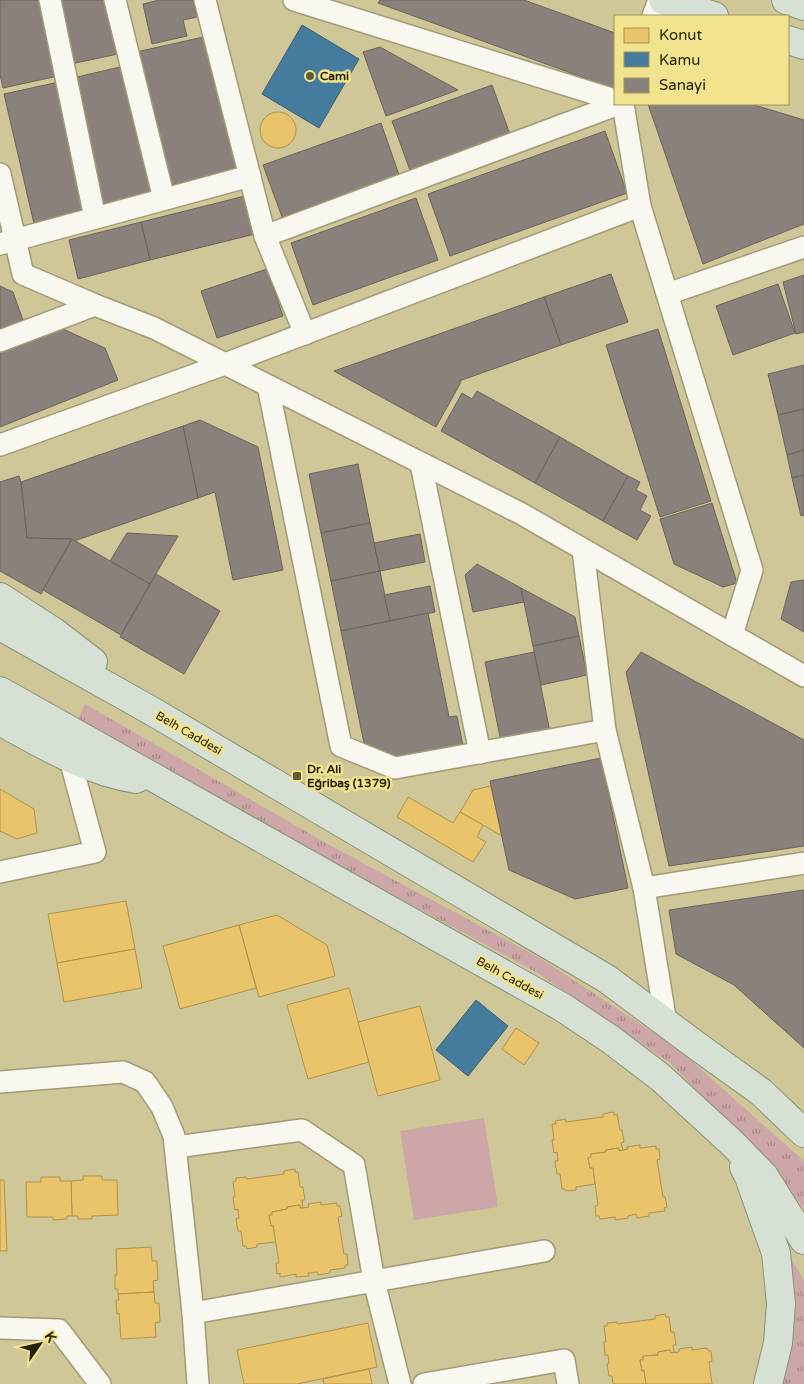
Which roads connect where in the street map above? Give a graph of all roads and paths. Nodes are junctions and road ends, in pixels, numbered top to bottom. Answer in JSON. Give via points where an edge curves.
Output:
{"nodes":[{"id":1,"x":50,"y":0,"type":"edge"},
{"id":2,"x":115,"y":0,"type":"edge"},
{"id":3,"x":205,"y":0,"type":"edge"},
{"id":4,"x":294,"y":0,"type":"edge"},
{"id":5,"x":659,"y":0,"type":"edge"},
{"id":6,"x":663,"y":0,"type":"edge"},
{"id":7,"x":786,"y":0,"type":"edge"},
{"id":8,"x":804,"y":6,"type":"edge"},
{"id":9,"x":653,"y":15,"type":"edge"},
{"id":10,"x":711,"y":15,"type":"edge"},
{"id":11,"x":789,"y":40,"type":"edge"},
{"id":12,"x":804,"y":45,"type":"edge"},
{"id":13,"x":614,"y":100,"type":"edge"},
{"id":14,"x":618,"y":105,"type":"edge"},
{"id":15,"x":621,"y":105,"type":"edge"},
{"id":16,"x":0,"y":174,"type":"edge"},
{"id":17,"x":250,"y":176,"type":"junction"},
{"id":18,"x":164,"y":199,"type":"junction"},
{"id":19,"x":640,"y":206,"type":"junction"},
{"id":20,"x":95,"y":218,"type":"junction"},
{"id":21,"x":265,"y":236,"type":"junction"},
{"id":22,"x":8,"y":242,"type":"edge"},
{"id":23,"x":804,"y":247,"type":"edge"},
{"id":24,"x":667,"y":294,"type":"junction"},
{"id":25,"x":95,"y":305,"type":"junction"},
{"id":26,"x":305,"y":334,"type":"junction"},
{"id":27,"x":0,"y":341,"type":"edge"},
{"id":28,"x":225,"y":364,"type":"junction"},
{"id":29,"x":268,"y":386,"type":"junction"},
{"id":30,"x":0,"y":445,"type":"edge"},
{"id":31,"x":421,"y":464,"type":"junction"},
{"id":32,"x":583,"y":550,"type":"junction"},
{"id":33,"x":0,"y":597,"type":"edge"},
{"id":34,"x":0,"y":626,"type":"edge"},
{"id":35,"x":732,"y":635,"type":"junction"},
{"id":36,"x":804,"y":676,"type":"edge"},
{"id":37,"x":0,"y":691,"type":"edge"},
{"id":38,"x":150,"y":710,"type":"junction"},
{"id":39,"x":0,"y":721,"type":"edge"},
{"id":40,"x":605,"y":730,"type":"junction"},
{"id":41,"x":480,"y":753,"type":"junction"},
{"id":42,"x":70,"y":759,"type":"junction"},
{"id":43,"x":162,"y":783,"type":"junction"},
{"id":44,"x":804,"y":863,"type":"edge"},
{"id":45,"x":0,"y":872,"type":"edge"},
{"id":46,"x":644,"y":888,"type":"junction"},
{"id":47,"x":666,"y":1023,"type":"junction"},
{"id":48,"x":0,"y":1082,"type":"edge"},
{"id":49,"x":804,"y":1133,"type":"edge"},
{"id":50,"x":732,"y":1143,"type":"junction"},
{"id":51,"x":176,"y":1147,"type":"junction"},
{"id":52,"x":804,"y":1240,"type":"edge"},
{"id":53,"x":544,"y":1251,"type":"dead end"},
{"id":54,"x":374,"y":1281,"type":"junction"},
{"id":55,"x":193,"y":1313,"type":"junction"},
{"id":56,"x":0,"y":1328,"type":"edge"},
{"id":57,"x":100,"y":1384,"type":"edge"},
{"id":58,"x":198,"y":1384,"type":"edge"},
{"id":59,"x":400,"y":1384,"type":"edge"},
{"id":60,"x":424,"y":1384,"type":"edge"},
{"id":61,"x":568,"y":1384,"type":"edge"},
{"id":62,"x":768,"y":1384,"type":"edge"}],
"edges":[{"from":1,"to":20,"type":"street"},
{"from":2,"to":18,"type":"street"},
{"from":3,"to":17,"type":"street"},
{"from":4,"to":13,"type":"street"},
{"from":5,"to":9,"type":"street"},
{"from":6,"to":10,"type":"main road"},
{"from":7,"to":8,"type":"main road"},
{"from":11,"to":12,"type":"main road"},
{"from":14,"to":21,"type":"street"},
{"from":15,"to":19,"type":"street"},
{"from":16,"to":22,"type":"street"},
{"from":17,"to":18,"type":"street"},
{"from":17,"to":21,"type":"street"},
{"from":18,"to":20,"type":"street"},
{"from":19,"to":24,"type":"street"},
{"from":19,"to":26,"type":"street"},
{"from":20,"to":22,"type":"street"},
{"from":21,"to":26,"type":"street"},
{"from":22,"to":25,"type":"street","via":[[23,274]]},
{"from":23,"to":24,"type":"street"},
{"from":24,"to":35,"type":"street","via":[[752,570]]},
{"from":25,"to":27,"type":"street"},
{"from":25,"to":28,"type":"street","via":[[154,328]]},
{"from":26,"to":28,"type":"street"},
{"from":28,"to":29,"type":"street"},
{"from":28,"to":30,"type":"street"},
{"from":29,"to":31,"type":"street"},
{"from":29,"to":41,"type":"street","via":[[341,746],[395,768]]},
{"from":31,"to":32,"type":"street","via":[[520,513]]},
{"from":31,"to":41,"type":"street"},
{"from":32,"to":35,"type":"street"},
{"from":32,"to":40,"type":"street"},
{"from":33,"to":38,"type":"main road","name":"Belh Caddesi","via":[[54,632]]},
{"from":34,"to":38,"type":"main road","name":"Belh Caddesi"},
{"from":35,"to":36,"type":"street"},
{"from":37,"to":43,"type":"main road","name":"Belh Caddesi"},
{"from":38,"to":47,"type":"main road","name":"Belh Caddesi","via":[[607,979]]},
{"from":39,"to":42,"type":"main road","name":"Belh Caddesi"},
{"from":40,"to":41,"type":"street"},
{"from":40,"to":46,"type":"street"},
{"from":42,"to":43,"type":"main road","name":"Belh Caddesi","via":[[133,779]]},
{"from":42,"to":45,"type":"street","via":[[95,852]]},
{"from":43,"to":50,"type":"main road","name":"Belh Caddesi","via":[[562,1007],[660,1077]]},
{"from":44,"to":46,"type":"street"},
{"from":46,"to":47,"type":"street"},
{"from":47,"to":49,"type":"main road","name":"Belh Caddesi","via":[[761,1092]]},
{"from":48,"to":51,"type":"street","via":[[124,1072],[145,1082],[162,1107]]},
{"from":50,"to":52,"type":"main road","name":"Belh Caddesi","via":[[764,1176]]},
{"from":50,"to":62,"type":"main road","via":[[749,1177],[776,1253],[781,1304],[778,1343]]},
{"from":51,"to":54,"type":"street","via":[[302,1130],[310,1135],[354,1165]]},
{"from":51,"to":55,"type":"street"},
{"from":53,"to":54,"type":"street"},
{"from":54,"to":55,"type":"street"},
{"from":54,"to":59,"type":"street"},
{"from":55,"to":58,"type":"street"},
{"from":56,"to":57,"type":"street","via":[[59,1330]]},
{"from":60,"to":61,"type":"street","via":[[564,1360]]}]}
